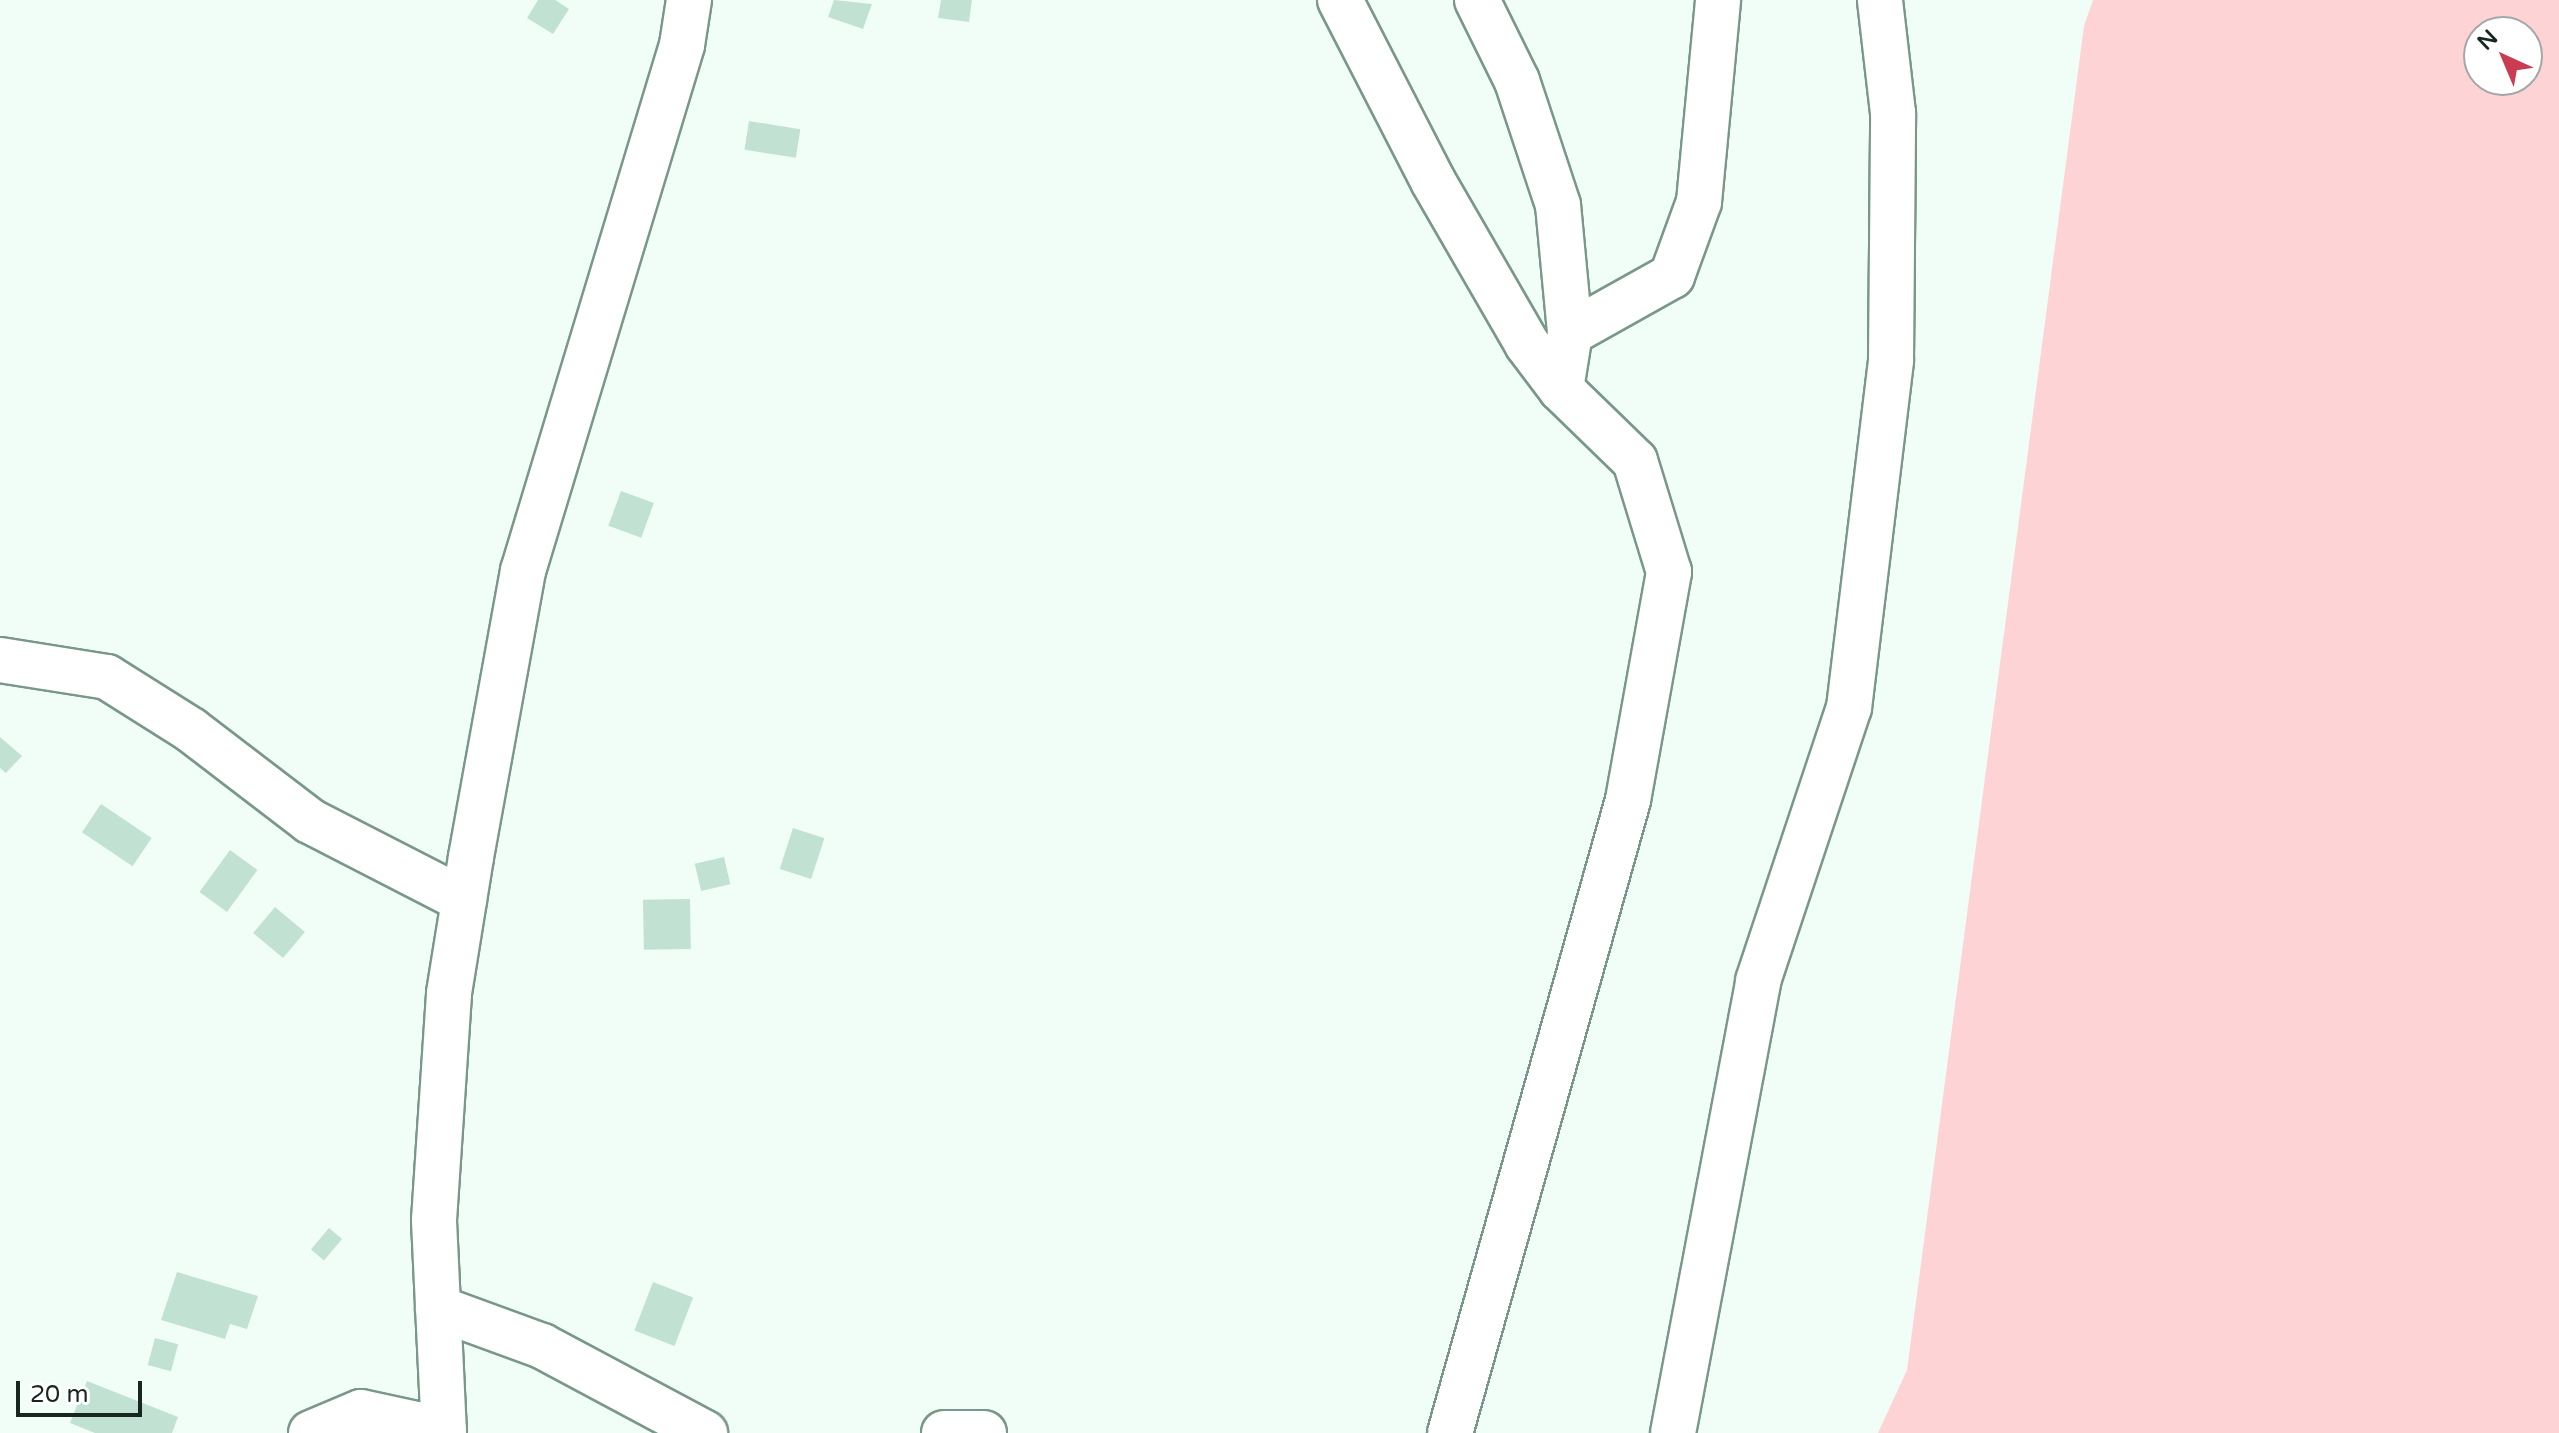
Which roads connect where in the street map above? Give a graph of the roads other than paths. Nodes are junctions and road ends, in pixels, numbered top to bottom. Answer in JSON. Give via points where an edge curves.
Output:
{"nodes":[{"id":1,"x":689,"y":0,"type":"edge"},
{"id":2,"x":1340,"y":0,"type":"edge"},
{"id":3,"x":1477,"y":0,"type":"edge"},
{"id":4,"x":1718,"y":0,"type":"edge"},
{"id":5,"x":1880,"y":0,"type":"edge"},
{"id":6,"x":1570,"y":333,"type":"junction"},
{"id":7,"x":1561,"y":389,"type":"junction"},
{"id":8,"x":0,"y":660,"type":"edge"},
{"id":9,"x":464,"y":900,"type":"junction"},
{"id":10,"x":438,"y":1308,"type":"junction"},
{"id":11,"x":444,"y":1432,"type":"edge"},
{"id":12,"x":311,"y":1433,"type":"edge"},
{"id":13,"x":705,"y":1433,"type":"edge"},
{"id":14,"x":944,"y":1433,"type":"edge"},
{"id":15,"x":984,"y":1433,"type":"edge"},
{"id":16,"x":1450,"y":1433,"type":"edge"},
{"id":17,"x":1673,"y":1433,"type":"edge"}],
"edges":[{"from":1,"to":9,"type":"street","via":[[682,45],[523,571]]},
{"from":2,"to":7,"type":"street","via":[[1433,181],[1527,344]]},
{"from":3,"to":6,"type":"street","via":[[1517,81],[1558,205]]},
{"from":4,"to":6,"type":"street","via":[[1699,202],[1672,276]]},
{"from":5,"to":17,"type":"street","via":[[1893,113],[1891,360],[1849,708],[1758,981]]},
{"from":6,"to":7,"type":"street"},
{"from":7,"to":16,"type":"street","via":[[1635,461],[1669,572],[1628,800]]},
{"from":8,"to":9,"type":"street","via":[[107,677],[191,730],[310,821]]},
{"from":9,"to":10,"type":"street","via":[[449,993],[434,1220]]},
{"from":10,"to":11,"type":"street"},
{"from":10,"to":13,"type":"street","via":[[542,1346]]},
{"from":11,"to":12,"type":"street","via":[[361,1412]]},
{"from":14,"to":15,"type":"street"}]}
